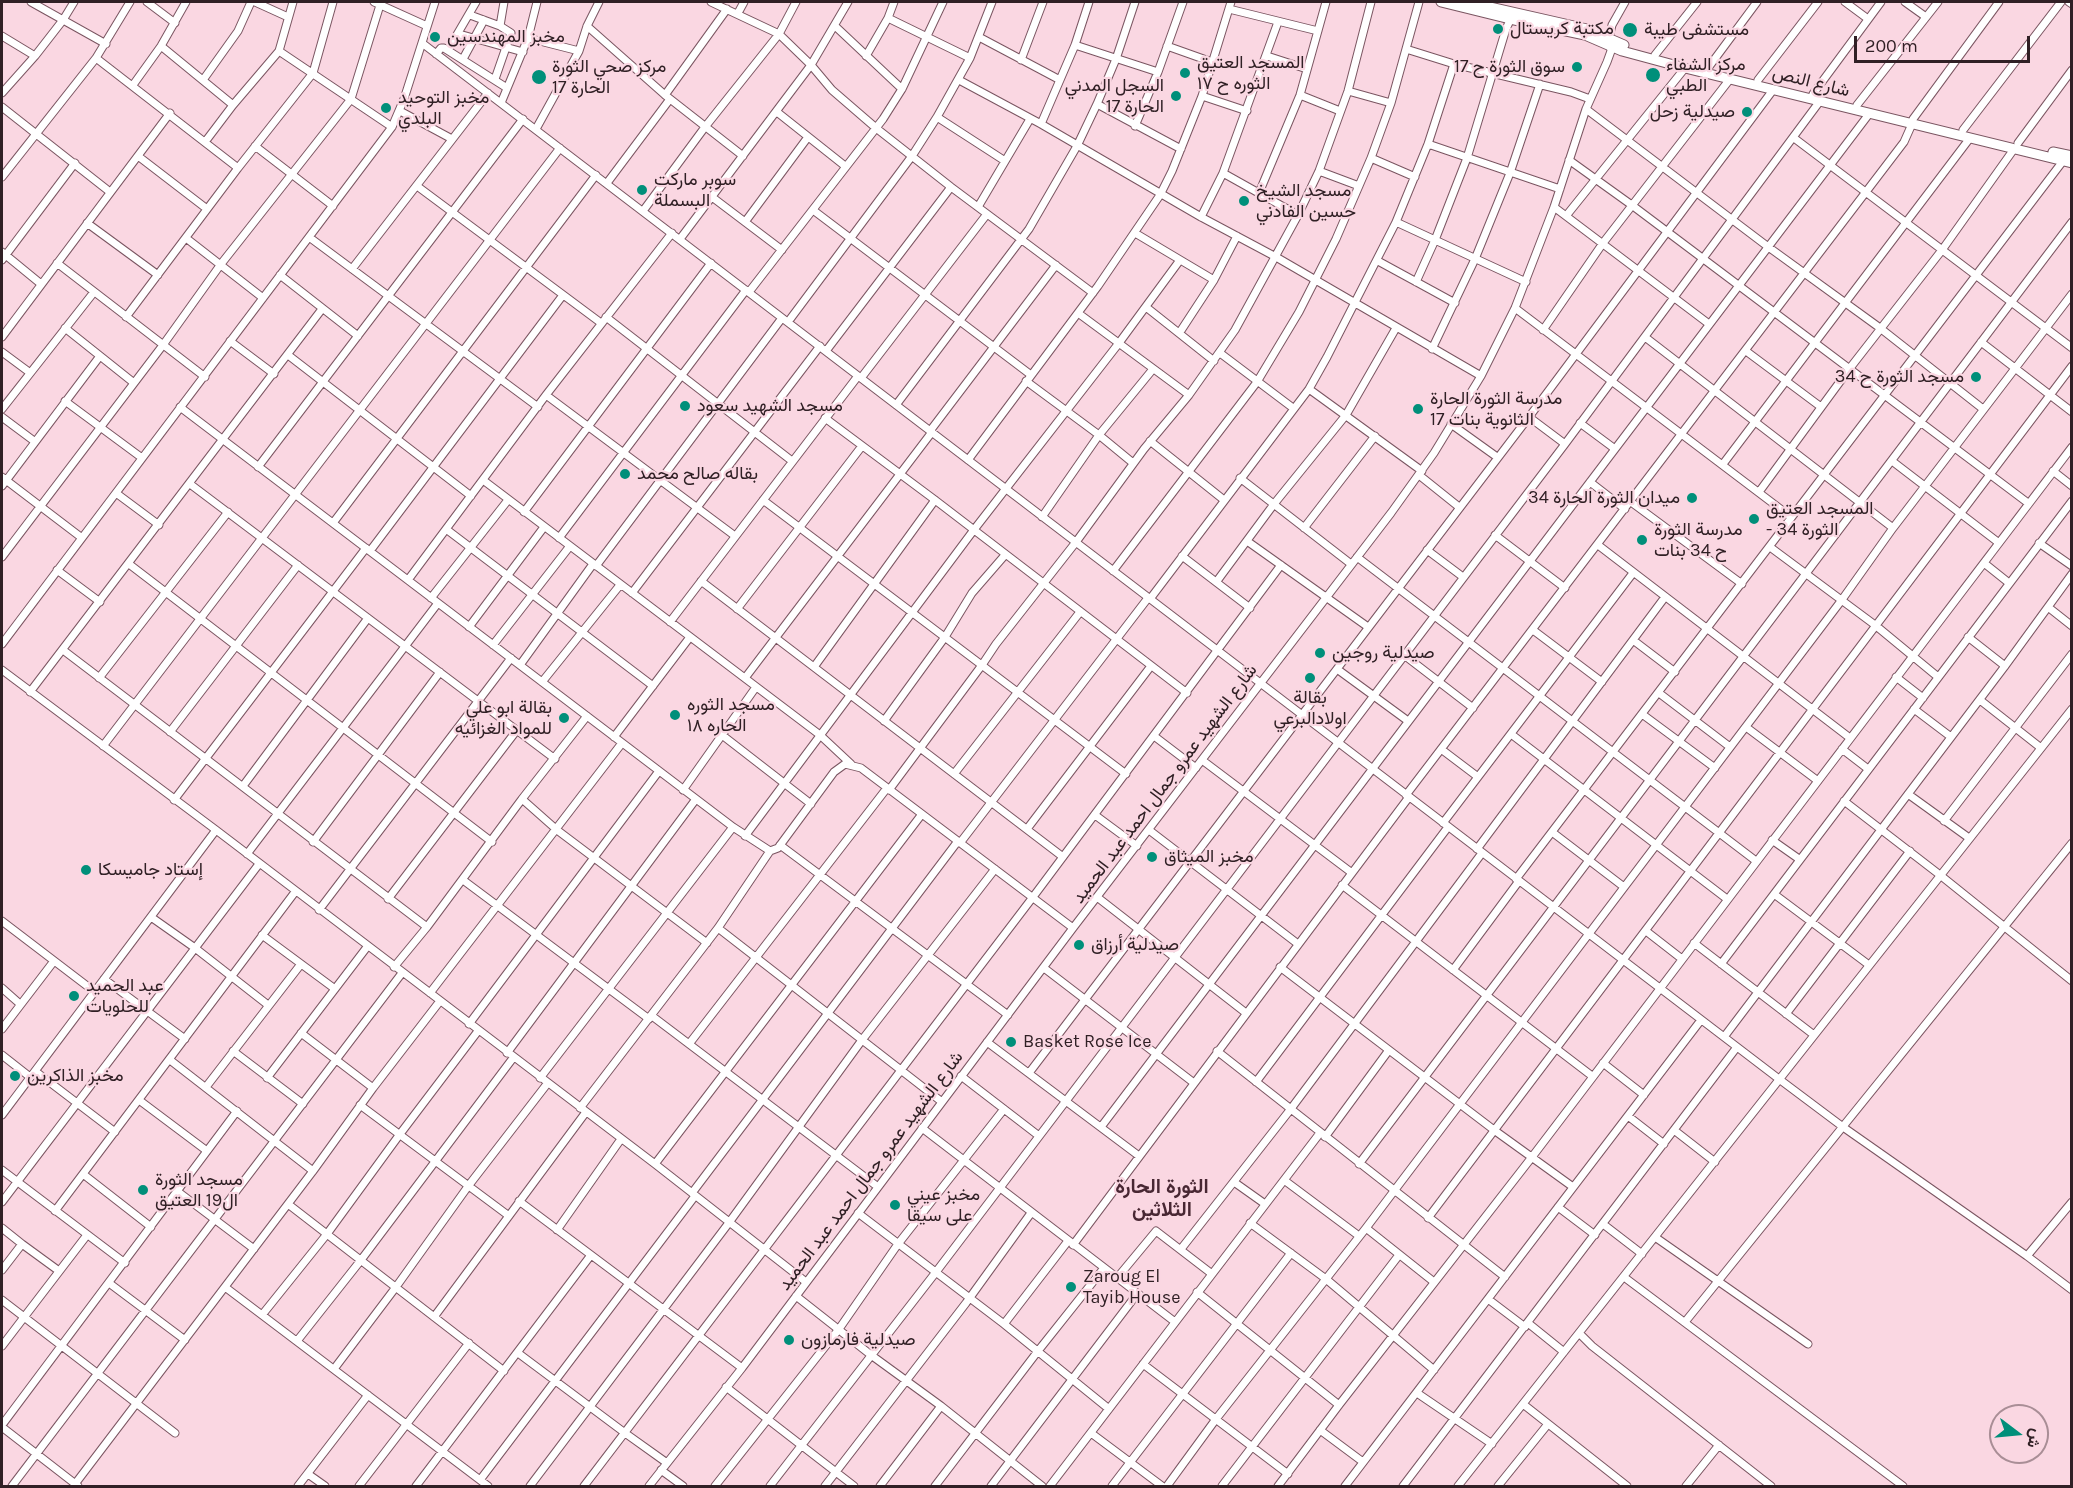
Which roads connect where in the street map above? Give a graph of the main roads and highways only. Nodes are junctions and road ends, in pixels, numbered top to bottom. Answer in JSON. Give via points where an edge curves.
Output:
{"nodes":[{"id":1,"x":1441,"y":2,"type":"edge"},
{"id":2,"x":1468,"y":2,"type":"edge"},
{"id":3,"x":1479,"y":3,"type":"edge"},
{"id":4,"x":1512,"y":16,"type":"junction"},
{"id":5,"x":1610,"y":42,"type":"junction"},
{"id":6,"x":1913,"y":121,"type":"junction"},
{"id":7,"x":2016,"y":146,"type":"junction"},
{"id":8,"x":2069,"y":158,"type":"edge"}],
"edges":[{"from":1,"to":4,"type":"main road","name":"شارع النص"},
{"from":2,"to":3,"type":"main road","name":"شارع النص"},
{"from":3,"to":4,"type":"main road","name":"شارع النص"},
{"from":4,"to":5,"type":"main road","name":"شارع النص","via":[[1587,29]]},
{"from":5,"to":6,"type":"main road","name":"شارع النص"},
{"from":5,"to":6,"type":"main road","name":"شارع النص","via":[[1685,68],[1869,114]]},
{"from":6,"to":7,"type":"main road","name":"شارع النص","via":[[1963,130]]},
{"from":6,"to":7,"type":"main road","name":"شارع النص","via":[[1970,138]]},
{"from":7,"to":8,"type":"main road","name":"شارع النص"}]}
